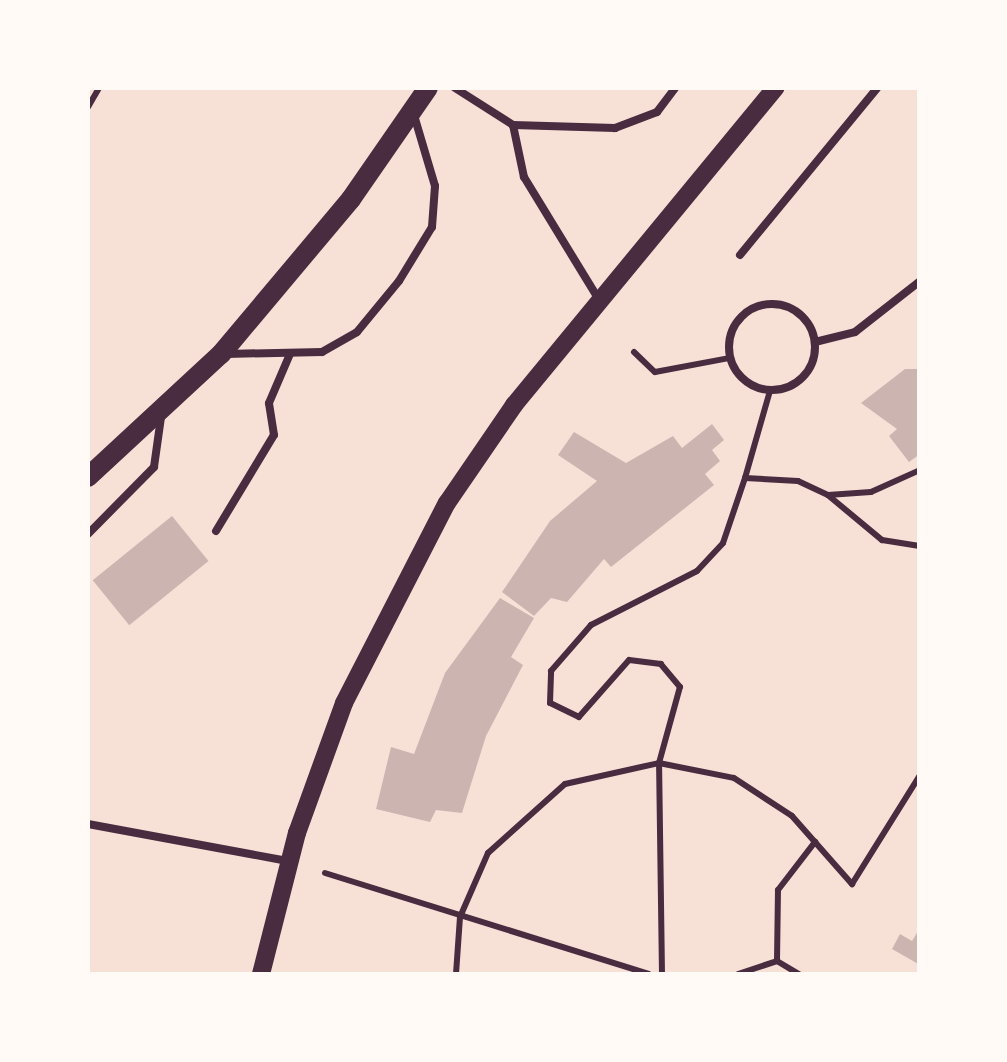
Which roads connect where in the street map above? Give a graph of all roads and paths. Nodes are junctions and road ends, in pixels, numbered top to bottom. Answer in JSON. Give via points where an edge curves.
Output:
{"nodes":[{"id":1,"x":99,"y":88,"type":"edge"},
{"id":2,"x":428,"y":88,"type":"edge"},
{"id":3,"x":454,"y":88,"type":"edge"},
{"id":4,"x":674,"y":88,"type":"edge"},
{"id":5,"x":774,"y":88,"type":"edge"},
{"id":6,"x":877,"y":88,"type":"edge"},
{"id":7,"x":88,"y":107,"type":"edge"},
{"id":8,"x":412,"y":111,"type":"junction"},
{"id":9,"x":513,"y":124,"type":"junction"},
{"id":10,"x":740,"y":255,"type":"dead end"},
{"id":11,"x":920,"y":281,"type":"edge"},
{"id":12,"x":601,"y":302,"type":"junction"},
{"id":13,"x":815,"y":342,"type":"junction"},
{"id":14,"x":634,"y":352,"type":"dead end"},
{"id":15,"x":221,"y":354,"type":"junction"},
{"id":16,"x":290,"y":354,"type":"junction"},
{"id":17,"x":729,"y":358,"type":"junction"},
{"id":18,"x":770,"y":391,"type":"junction"},
{"id":19,"x":162,"y":412,"type":"junction"},
{"id":20,"x":920,"y":470,"type":"edge"},
{"id":21,"x":88,"y":477,"type":"edge"},
{"id":22,"x":746,"y":478,"type":"junction"},
{"id":23,"x":828,"y":495,"type":"junction"},
{"id":24,"x":216,"y":531,"type":"dead end"},
{"id":25,"x":88,"y":534,"type":"edge"},
{"id":26,"x":920,"y":546,"type":"edge"},
{"id":27,"x":659,"y":763,"type":"junction"},
{"id":28,"x":920,"y":775,"type":"edge"},
{"id":29,"x":88,"y":824,"type":"edge"},
{"id":30,"x":814,"y":842,"type":"junction"},
{"id":31,"x":288,"y":862,"type":"junction"},
{"id":32,"x":325,"y":872,"type":"dead end"},
{"id":33,"x":460,"y":917,"type":"junction"},
{"id":34,"x":777,"y":961,"type":"junction"},
{"id":35,"x":261,"y":974,"type":"edge"},
{"id":36,"x":456,"y":974,"type":"edge"},
{"id":37,"x":649,"y":974,"type":"edge"},
{"id":38,"x":662,"y":974,"type":"edge"},
{"id":39,"x":738,"y":974,"type":"edge"},
{"id":40,"x":798,"y":974,"type":"edge"}],
"edges":[{"from":1,"to":7,"type":"path"},
{"from":2,"to":8,"type":"main road"},
{"from":3,"to":9,"type":"lane"},
{"from":4,"to":9,"type":"lane","via":[[657,112],[615,128]]},
{"from":5,"to":12,"type":"street"},
{"from":6,"to":10,"type":"lane"},
{"from":8,"to":15,"type":"main road"},
{"from":8,"to":16,"type":"lane","via":[[435,186],[432,227],[357,332],[322,352]]},
{"from":9,"to":12,"type":"lane","via":[[524,176]]},
{"from":11,"to":13,"type":"lane","via":[[855,332]]},
{"from":12,"to":31,"type":"street","via":[[514,405],[393,597]]},
{"from":13,"to":17,"type":"lane","via":[[792,308],[764,304],[732,330]]},
{"from":13,"to":18,"type":"lane","via":[[798,382]]},
{"from":14,"to":17,"type":"path","via":[[655,372]]},
{"from":15,"to":16,"type":"lane"},
{"from":15,"to":19,"type":"main road"},
{"from":16,"to":24,"type":"lane","via":[[269,402],[274,435]]},
{"from":17,"to":18,"type":"lane","via":[[744,381]]},
{"from":18,"to":22,"type":"path"},
{"from":19,"to":21,"type":"main road"},
{"from":19,"to":25,"type":"lane","via":[[154,467]]},
{"from":20,"to":23,"type":"path","via":[[872,492]]},
{"from":22,"to":23,"type":"path","via":[[798,481]]},
{"from":22,"to":27,"type":"path","via":[[723,543],[697,571],[591,625],[551,671],[550,703],[579,717],[594,710],[605,680],[629,660],[673,674],[682,704]]},
{"from":23,"to":26,"type":"path","via":[[882,540]]},
{"from":27,"to":30,"type":"path","via":[[734,778]]},
{"from":27,"to":33,"type":"path","via":[[598,771],[536,803],[488,853]]},
{"from":27,"to":38,"type":"path"},
{"from":28,"to":30,"type":"path","via":[[852,884]]},
{"from":29,"to":31,"type":"lane"},
{"from":30,"to":34,"type":"path","via":[[778,890]]},
{"from":31,"to":35,"type":"street"},
{"from":32,"to":33,"type":"path"},
{"from":33,"to":36,"type":"path"},
{"from":33,"to":37,"type":"path"},
{"from":34,"to":39,"type":"path"},
{"from":34,"to":40,"type":"path"}]}
